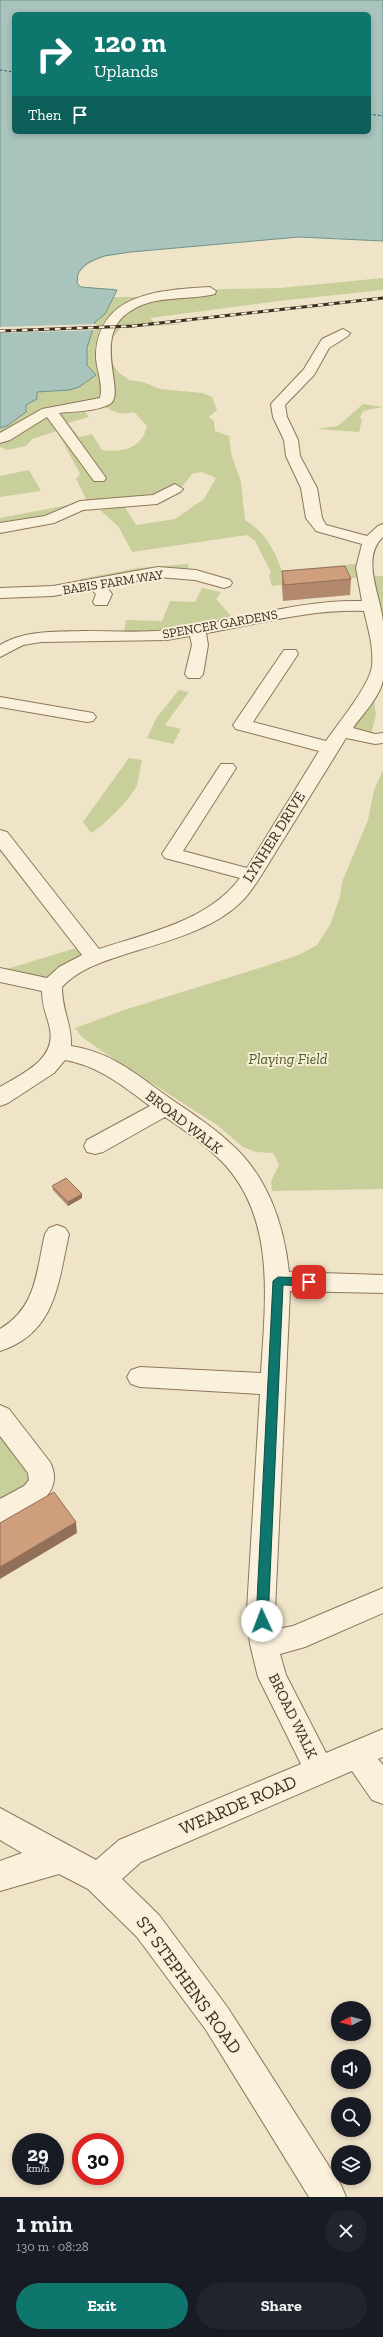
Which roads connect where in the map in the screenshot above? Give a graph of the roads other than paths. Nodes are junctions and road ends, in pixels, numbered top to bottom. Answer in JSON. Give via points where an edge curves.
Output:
{"nodes":[{"id":1,"x":210,"y":291,"type":"dead end"},
{"id":2,"x":343,"y":333,"type":"dead end"},
{"id":3,"x":51,"y":412,"type":"junction"},
{"id":4,"x":307,"y":438,"type":"dead end"},
{"id":5,"x":0,"y":439,"type":"edge"},
{"id":6,"x":291,"y":440,"type":"junction"},
{"id":7,"x":99,"y":478,"type":"dead end"},
{"id":8,"x":175,"y":489,"type":"dead end"},
{"id":9,"x":0,"y":528,"type":"edge"},
{"id":10,"x":383,"y":529,"type":"edge"},
{"id":11,"x":370,"y":541,"type":"junction"},
{"id":12,"x":224,"y":583,"type":"dead end"},
{"id":13,"x":96,"y":584,"type":"junction"},
{"id":14,"x":9,"y":590,"type":"edge"},
{"id":15,"x":101,"y":602,"type":"dead end"},
{"id":16,"x":371,"y":606,"type":"junction"},
{"id":17,"x":197,"y":631,"type":"junction"},
{"id":18,"x":0,"y":652,"type":"edge"},
{"id":19,"x":290,"y":654,"type":"dead end"},
{"id":20,"x":194,"y":674,"type":"dead end"},
{"id":21,"x":0,"y":702,"type":"edge"},
{"id":22,"x":87,"y":717,"type":"dead end"},
{"id":23,"x":341,"y":731,"type":"junction"},
{"id":24,"x":383,"y":738,"type":"edge"},
{"id":25,"x":330,"y":748,"type":"junction"},
{"id":26,"x":227,"y":768,"type":"dead end"},
{"id":27,"x":0,"y":836,"type":"edge"},
{"id":28,"x":252,"y":875,"type":"junction"},
{"id":29,"x":95,"y":957,"type":"junction"},
{"id":30,"x":0,"y":975,"type":"edge"},
{"id":31,"x":52,"y":986,"type":"junction"},
{"id":32,"x":60,"y":1052,"type":"junction"},
{"id":33,"x":0,"y":1098,"type":"edge"},
{"id":34,"x":166,"y":1107,"type":"junction"},
{"id":35,"x":95,"y":1146,"type":"dead end"},
{"id":36,"x":57,"y":1234,"type":"dead end"},
{"id":37,"x":278,"y":1281,"type":"junction"},
{"id":38,"x":383,"y":1284,"type":"edge"},
{"id":39,"x":0,"y":1341,"type":"edge"},
{"id":40,"x":140,"y":1377,"type":"dead end"},
{"id":41,"x":273,"y":1384,"type":"junction"},
{"id":42,"x":0,"y":1416,"type":"edge"},
{"id":43,"x":0,"y":1512,"type":"edge"},
{"id":44,"x":383,"y":1600,"type":"edge"},
{"id":45,"x":264,"y":1644,"type":"junction"},
{"id":46,"x":370,"y":1748,"type":"edge"},
{"id":47,"x":320,"y":1770,"type":"junction"},
{"id":48,"x":383,"y":1790,"type":"edge"},
{"id":49,"x":0,"y":1822,"type":"edge"},
{"id":50,"x":60,"y":1859,"type":"junction"},
{"id":51,"x":0,"y":1876,"type":"edge"},
{"id":52,"x":99,"y":1878,"type":"junction"},
{"id":53,"x":329,"y":2197,"type":"edge"}],
"edges":[{"from":1,"to":3,"type":"street","via":[[152,297],[124,308],[110,323],[103,348],[109,392],[106,401]]},
{"from":2,"to":6,"type":"street","via":[[324,339],[310,371],[278,404],[280,417]]},
{"from":3,"to":5,"type":"street","via":[[39,415]]},
{"from":3,"to":7,"type":"street"},
{"from":4,"to":6,"type":"street"},
{"from":6,"to":11,"type":"street","via":[[293,456],[308,488],[314,518],[321,528]]},
{"from":8,"to":9,"type":"street","via":[[157,499],[80,506],[51,527]]},
{"from":10,"to":11,"type":"street"},
{"from":11,"to":16,"type":"street","name":"LYNHER DRIVE","via":[[364,568]]},
{"from":12,"to":13,"type":"street","name":"BABIS FARM WAY","via":[[200,570],[158,572]]},
{"from":13,"to":14,"type":"street","name":"BABIS FARM WAY","via":[[53,591]]},
{"from":13,"to":15,"type":"street","via":[[104,594]]},
{"from":16,"to":17,"type":"street","name":"SPENCER GARDENS","via":[[291,603]]},
{"from":16,"to":23,"type":"street","name":"LYNHER DRIVE","via":[[380,647],[381,666],[368,694]]},
{"from":17,"to":18,"type":"street","name":"SPENCER GARDENS","via":[[141,636],[41,637],[18,642]]},
{"from":17,"to":20,"type":"street","via":[[200,646]]},
{"from":19,"to":25,"type":"street","via":[[242,725]]},
{"from":21,"to":22,"type":"street"},
{"from":23,"to":24,"type":"street","via":[[375,739]]},
{"from":23,"to":25,"type":"street","name":"LYNHER DRIVE"},
{"from":25,"to":28,"type":"street","name":"LYNHER DRIVE"},
{"from":26,"to":28,"type":"street","via":[[172,854]]},
{"from":27,"to":29,"type":"street"},
{"from":28,"to":29,"type":"street","name":"LYNHER DRIVE","via":[[237,894],[210,914],[161,935]]},
{"from":29,"to":31,"type":"street","name":"LYNHER DRIVE","via":[[61,974]]},
{"from":30,"to":31,"type":"street"},
{"from":31,"to":32,"type":"street","via":[[52,1005],[61,1030]]},
{"from":32,"to":33,"type":"street","via":[[46,1068]]},
{"from":32,"to":34,"type":"street","name":"BROAD WALK","via":[[85,1056],[105,1065]]},
{"from":34,"to":35,"type":"street"},
{"from":34,"to":37,"type":"street","name":"BROAD WALK","via":[[222,1149],[253,1186],[266,1217],[275,1249]]},
{"from":36,"to":39,"type":"street","via":[[43,1292],[34,1314],[19,1331]]},
{"from":37,"to":38,"type":"street"},
{"from":37,"to":41,"type":"street","name":"BROAD WALK"},
{"from":40,"to":41,"type":"street"},
{"from":41,"to":45,"type":"street","name":"BROAD WALK","via":[[261,1610]]},
{"from":42,"to":43,"type":"street","via":[[41,1470],[42,1483],[33,1494]]},
{"from":44,"to":45,"type":"street","via":[[295,1638]]},
{"from":45,"to":47,"type":"street","name":"BROAD WALK","via":[[272,1677]]},
{"from":46,"to":47,"type":"street","name":"WEARDE ROAD"},
{"from":46,"to":48,"type":"street"},
{"from":47,"to":52,"type":"street","name":"WEARDE ROAD","via":[[130,1851]]},
{"from":49,"to":50,"type":"street","name":"ST STEPHENS ROAD"},
{"from":50,"to":51,"type":"street"},
{"from":50,"to":52,"type":"street","name":"ST STEPHENS ROAD"},
{"from":52,"to":53,"type":"street","name":"ST STEPHENS ROAD","via":[[148,1926],[218,2019]]}]}
